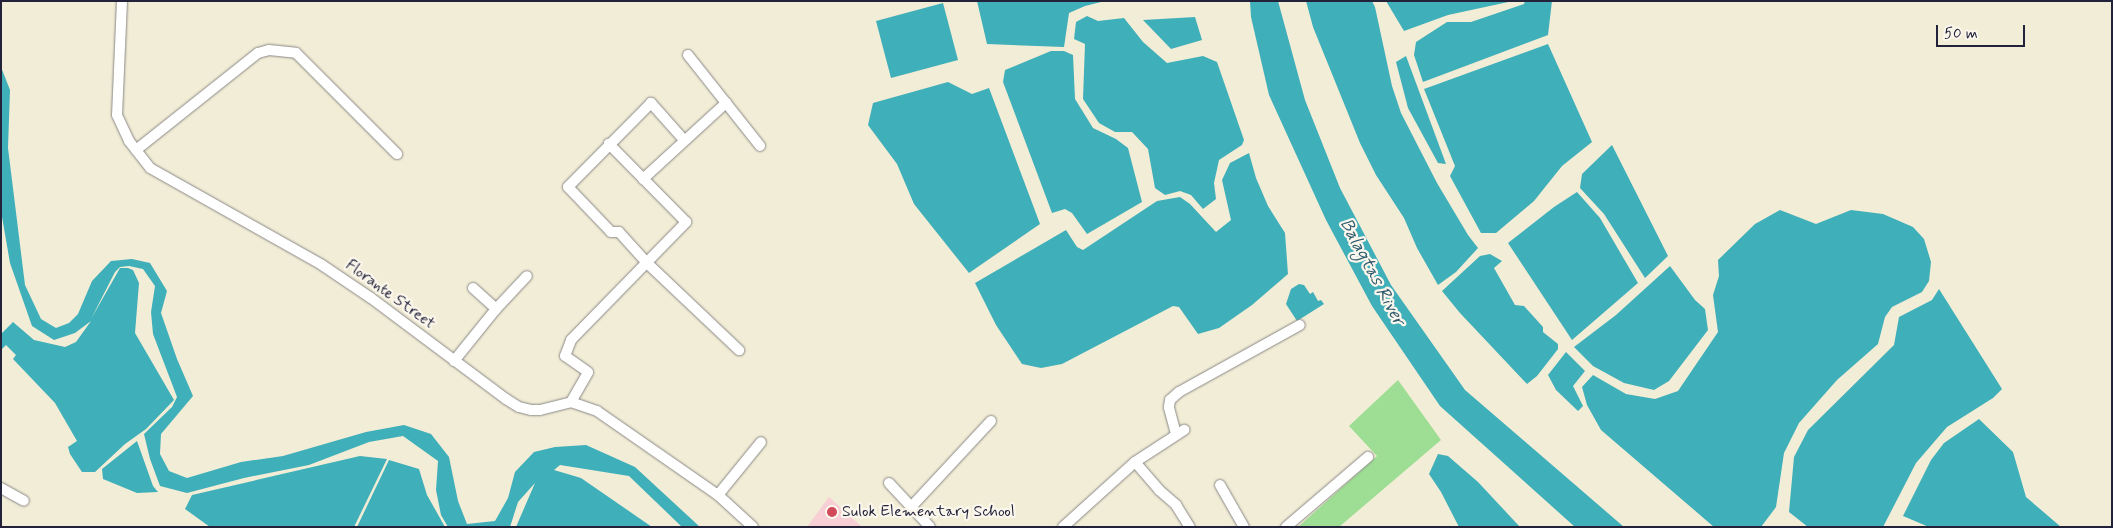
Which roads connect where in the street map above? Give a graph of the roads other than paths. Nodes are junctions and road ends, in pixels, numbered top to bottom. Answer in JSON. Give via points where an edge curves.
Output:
{"nodes":[{"id":1,"x":122,"y":1,"type":"edge"},
{"id":2,"x":688,"y":55,"type":"dead end"},
{"id":3,"x":726,"y":103,"type":"junction"},
{"id":4,"x":684,"y":140,"type":"junction"},
{"id":5,"x":609,"y":144,"type":"junction"},
{"id":6,"x":760,"y":146,"type":"dead end"},
{"id":7,"x":136,"y":150,"type":"junction"},
{"id":8,"x":397,"y":154,"type":"dead end"},
{"id":9,"x":644,"y":179,"type":"junction"},
{"id":10,"x":647,"y":262,"type":"junction"},
{"id":11,"x":527,"y":276,"type":"dead end"},
{"id":12,"x":473,"y":288,"type":"dead end"},
{"id":13,"x":496,"y":309,"type":"junction"},
{"id":14,"x":1300,"y":325,"type":"dead end"},
{"id":15,"x":740,"y":350,"type":"dead end"},
{"id":16,"x":454,"y":361,"type":"junction"},
{"id":17,"x":571,"y":402,"type":"junction"},
{"id":18,"x":991,"y":421,"type":"dead end"},
{"id":19,"x":761,"y":442,"type":"dead end"},
{"id":20,"x":1368,"y":457,"type":"dead end"},
{"id":21,"x":1135,"y":462,"type":"junction"},
{"id":22,"x":889,"y":483,"type":"dead end"},
{"id":23,"x":1220,"y":485,"type":"dead end"},
{"id":24,"x":1,"y":488,"type":"edge"},
{"id":25,"x":718,"y":495,"type":"junction"},
{"id":26,"x":24,"y":501,"type":"dead end"},
{"id":27,"x":912,"y":506,"type":"junction"},
{"id":28,"x":753,"y":527,"type":"edge"},
{"id":29,"x":930,"y":527,"type":"edge"},
{"id":30,"x":1063,"y":527,"type":"edge"},
{"id":31,"x":1190,"y":527,"type":"edge"},
{"id":32,"x":1244,"y":527,"type":"edge"},
{"id":33,"x":1286,"y":527,"type":"edge"}],
"edges":[{"from":1,"to":7,"type":"street","name":"Florante Street","via":[[117,115]]},
{"from":2,"to":3,"type":"street"},
{"from":3,"to":4,"type":"street"},
{"from":3,"to":6,"type":"street"},
{"from":4,"to":5,"type":"street","via":[[651,103]]},
{"from":4,"to":9,"type":"street"},
{"from":5,"to":9,"type":"street"},
{"from":5,"to":10,"type":"street","via":[[568,186],[610,232],[619,232]]},
{"from":7,"to":8,"type":"street","via":[[258,53],[268,50],[296,53]]},
{"from":7,"to":16,"type":"street","name":"Florante Street","via":[[150,168],[322,265],[372,298]]},
{"from":9,"to":10,"type":"street","via":[[686,222]]},
{"from":10,"to":15,"type":"street"},
{"from":10,"to":17,"type":"street","via":[[571,340],[565,356],[588,372]]},
{"from":11,"to":13,"type":"street"},
{"from":12,"to":13,"type":"street"},
{"from":13,"to":16,"type":"street"},
{"from":14,"to":21,"type":"street","via":[[1179,392],[1169,403],[1180,432]]},
{"from":16,"to":17,"type":"street","name":"Florante Street","via":[[519,407],[540,410]]},
{"from":17,"to":25,"type":"street","via":[[597,411]]},
{"from":18,"to":27,"type":"street"},
{"from":19,"to":25,"type":"street"},
{"from":20,"to":33,"type":"street"},
{"from":21,"to":30,"type":"street"},
{"from":21,"to":31,"type":"street","via":[[1176,505]]},
{"from":22,"to":27,"type":"street"},
{"from":23,"to":32,"type":"street"},
{"from":24,"to":26,"type":"street"},
{"from":25,"to":28,"type":"street"},
{"from":27,"to":29,"type":"street"}]}
